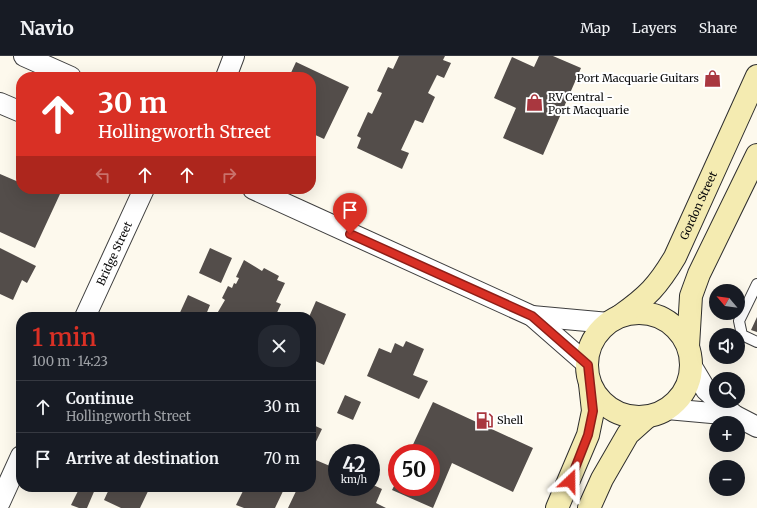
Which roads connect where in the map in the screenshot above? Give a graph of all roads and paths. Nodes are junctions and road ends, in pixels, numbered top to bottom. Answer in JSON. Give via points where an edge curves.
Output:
{"nodes":[{"id":1,"x":24,"y":56,"type":"edge"},
{"id":2,"x":234,"y":56,"type":"edge"},
{"id":3,"x":61,"y":72,"type":"edge"},
{"id":4,"x":228,"y":72,"type":"edge"},
{"id":5,"x":757,"y":76,"type":"edge"},
{"id":6,"x":0,"y":103,"type":"edge"},
{"id":7,"x":16,"y":110,"type":"edge"},
{"id":8,"x":757,"y":154,"type":"edge"},
{"id":9,"x":142,"y":194,"type":"edge"},
{"id":10,"x":264,"y":194,"type":"edge"},
{"id":11,"x":757,"y":284,"type":"edge"},
{"id":12,"x":87,"y":312,"type":"edge"},
{"id":13,"x":532,"y":316,"type":"junction"},
{"id":14,"x":613,"y":320,"type":"junction"},
{"id":15,"x":757,"y":342,"type":"edge"},
{"id":16,"x":690,"y":355,"type":"junction"},
{"id":17,"x":588,"y":373,"type":"junction"},
{"id":18,"x":709,"y":393,"type":"edge"},
{"id":19,"x":726,"y":408,"type":"edge"},
{"id":20,"x":657,"y":413,"type":"junction"},
{"id":21,"x":734,"y":415,"type":"junction"},
{"id":22,"x":757,"y":427,"type":"edge"},
{"id":23,"x":16,"y":467,"type":"edge"},
{"id":24,"x":0,"y":502,"type":"edge"},
{"id":25,"x":557,"y":508,"type":"edge"},
{"id":26,"x":589,"y":508,"type":"edge"}],
"edges":[{"from":1,"to":3,"type":"street"},
{"from":2,"to":4,"type":"street"},
{"from":5,"to":14,"type":"main road","name":"Gordon Street","via":[[687,234],[665,274],[646,298]]},
{"from":6,"to":7,"type":"street"},
{"from":8,"to":16,"type":"main road","via":[[699,274],[691,296]]},
{"from":9,"to":12,"type":"street","name":"Bridge Street"},
{"from":10,"to":13,"type":"street"},
{"from":11,"to":15,"type":"lane","via":[[739,321],[742,335]]},
{"from":13,"to":14,"type":"street"},
{"from":13,"to":17,"type":"street"},
{"from":14,"to":16,"type":"main road","via":[[631,314],[658,316],[674,326]]},
{"from":14,"to":17,"type":"main road","via":[[600,331],[593,342],[589,353]]},
{"from":16,"to":18,"type":"street"},
{"from":16,"to":20,"type":"main road","via":[[689,380],[682,394]]},
{"from":17,"to":20,"type":"main road","via":[[593,390],[614,411],[630,416]]},
{"from":17,"to":25,"type":"main road","via":[[593,411],[588,435]]},
{"from":19,"to":21,"type":"street"},
{"from":20,"to":21,"type":"street"},
{"from":20,"to":26,"type":"main road","via":[[628,434],[602,478]]},
{"from":21,"to":22,"type":"street"},
{"from":23,"to":24,"type":"street"}]}
